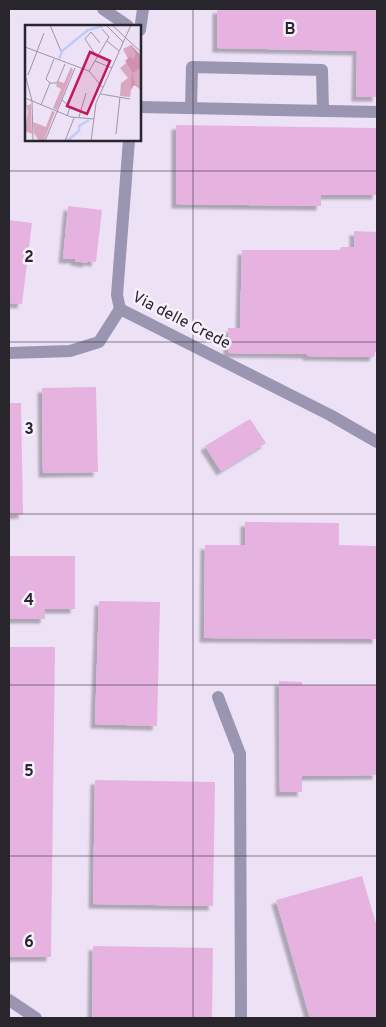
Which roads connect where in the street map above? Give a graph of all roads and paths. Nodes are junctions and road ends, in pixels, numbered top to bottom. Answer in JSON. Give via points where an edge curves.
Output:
{"nodes":[{"id":1,"x":103,"y":9,"type":"edge"},
{"id":2,"x":143,"y":9,"type":"edge"},
{"id":3,"x":127,"y":25,"type":"edge"},
{"id":4,"x":141,"y":25,"type":"edge"},
{"id":5,"x":141,"y":107,"type":"edge"},
{"id":6,"x":191,"y":108,"type":"junction"},
{"id":7,"x":322,"y":111,"type":"junction"},
{"id":8,"x":377,"y":112,"type":"edge"},
{"id":9,"x":129,"y":141,"type":"edge"},
{"id":10,"x":120,"y":309,"type":"junction"},
{"id":11,"x":9,"y":353,"type":"edge"},
{"id":12,"x":377,"y":442,"type":"edge"},
{"id":13,"x":218,"y":697,"type":"dead end"},
{"id":14,"x":9,"y":1000,"type":"edge"},
{"id":15,"x":36,"y":1018,"type":"edge"},
{"id":16,"x":241,"y":1018,"type":"edge"}],
"edges":[{"from":1,"to":3,"type":"street"},
{"from":2,"to":4,"type":"street"},
{"from":5,"to":6,"type":"street"},
{"from":6,"to":7,"type":"street"},
{"from":6,"to":7,"type":"street","via":[[192,67],[210,67],[322,70]]},
{"from":7,"to":8,"type":"street"},
{"from":9,"to":10,"type":"street","name":"Via delle Crede","via":[[116,295]]},
{"from":10,"to":11,"type":"street","via":[[99,342],[70,351]]},
{"from":10,"to":12,"type":"street","name":"Via delle Crede"},
{"from":13,"to":16,"type":"street","via":[[240,754]]},
{"from":14,"to":15,"type":"street"}]}
